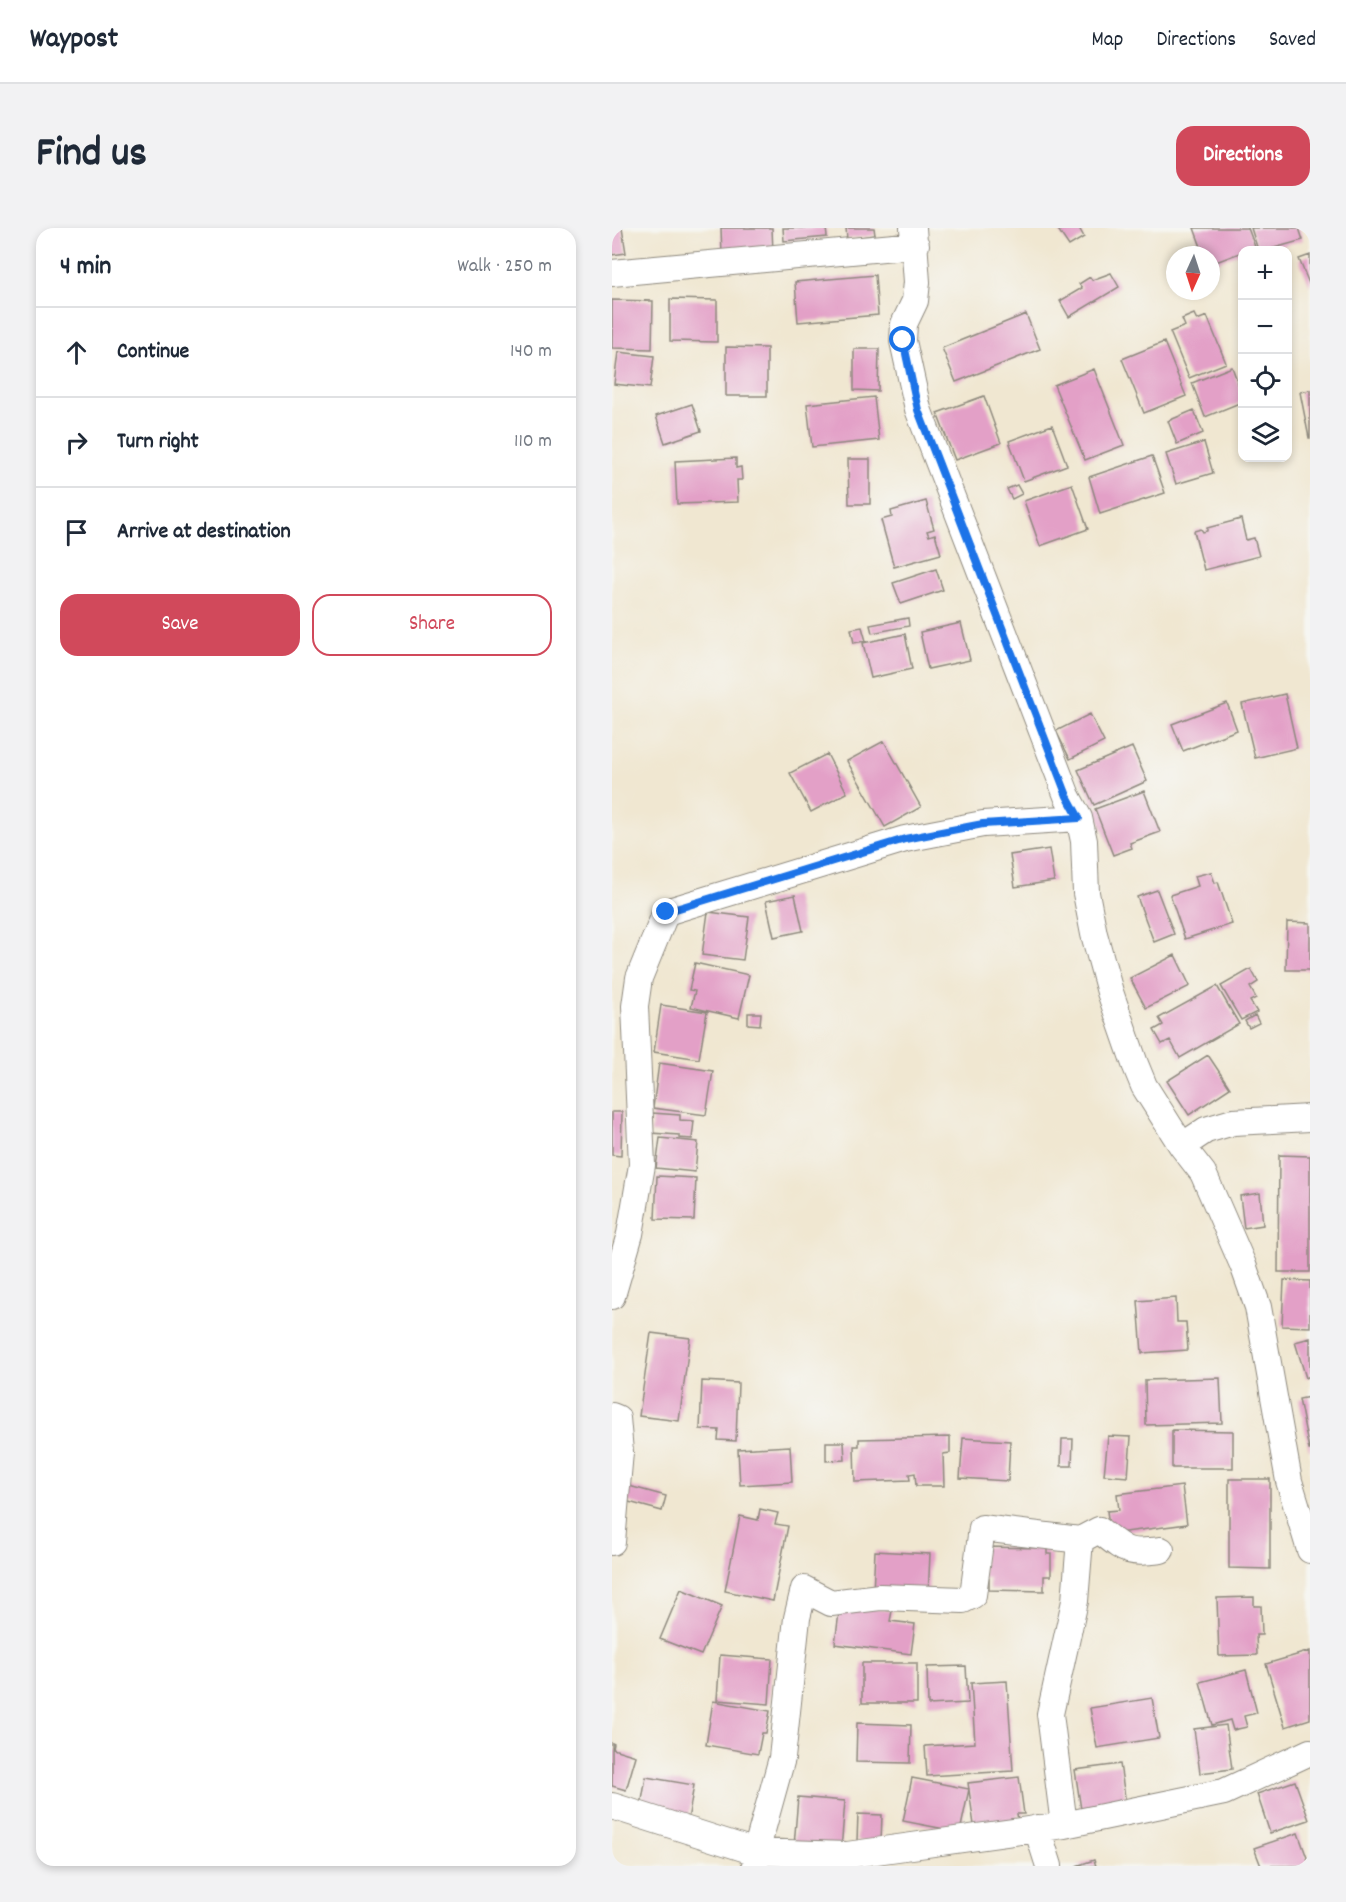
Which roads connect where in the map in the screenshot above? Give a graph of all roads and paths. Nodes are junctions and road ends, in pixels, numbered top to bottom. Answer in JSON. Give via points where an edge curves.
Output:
{"nodes":[{"id":1,"x":914,"y":236,"type":"edge"},
{"id":2,"x":612,"y":273,"type":"edge"},
{"id":3,"x":1079,"y":818,"type":"junction"},
{"id":4,"x":1310,"y":1118,"type":"edge"},
{"id":5,"x":1182,"y":1146,"type":"junction"},
{"id":6,"x":612,"y":1296,"type":"edge"},
{"id":7,"x":614,"y":1414,"type":"edge"},
{"id":8,"x":1300,"y":1478,"type":"edge"},
{"id":9,"x":1080,"y":1540,"type":"junction"},
{"id":10,"x":612,"y":1542,"type":"edge"},
{"id":11,"x":1161,"y":1550,"type":"dead end"},
{"id":12,"x":1310,"y":1550,"type":"edge"},
{"id":13,"x":1310,"y":1752,"type":"edge"},
{"id":14,"x":612,"y":1806,"type":"edge"},
{"id":15,"x":1064,"y":1826,"type":"junction"},
{"id":16,"x":1037,"y":1828,"type":"junction"},
{"id":17,"x":899,"y":1857,"type":"edge"},
{"id":18,"x":755,"y":1859,"type":"edge"},
{"id":19,"x":1049,"y":1866,"type":"edge"}],
"edges":[{"from":1,"to":2,"type":"street"},
{"from":1,"to":3,"type":"street","via":[[915,301],[904,324],[903,340],[918,410],[1067,796]]},
{"from":3,"to":5,"type":"street","via":[[1086,893],[1110,992],[1144,1086]]},
{"from":3,"to":6,"type":"street","via":[[983,824],[905,839],[666,912],[639,978],[635,1006],[642,1165],[630,1234]]},
{"from":4,"to":5,"type":"street","via":[[1233,1122],[1206,1130]]},
{"from":5,"to":8,"type":"street","via":[[1203,1173],[1244,1265]]},
{"from":7,"to":10,"type":"street","via":[[620,1452]]},
{"from":8,"to":12,"type":"street"},
{"from":9,"to":11,"type":"street","via":[[1099,1530],[1134,1553]]},
{"from":9,"to":15,"type":"street","via":[[1075,1601],[1050,1714]]},
{"from":9,"to":18,"type":"street","via":[[982,1528],[973,1595],[963,1600],[880,1597],[831,1603],[804,1589],[797,1618],[782,1758]]},
{"from":13,"to":15,"type":"street","via":[[1224,1792]]},
{"from":14,"to":18,"type":"street"},
{"from":15,"to":16,"type":"street"},
{"from":16,"to":17,"type":"street"},
{"from":16,"to":19,"type":"street"},
{"from":17,"to":18,"type":"street"}]}
